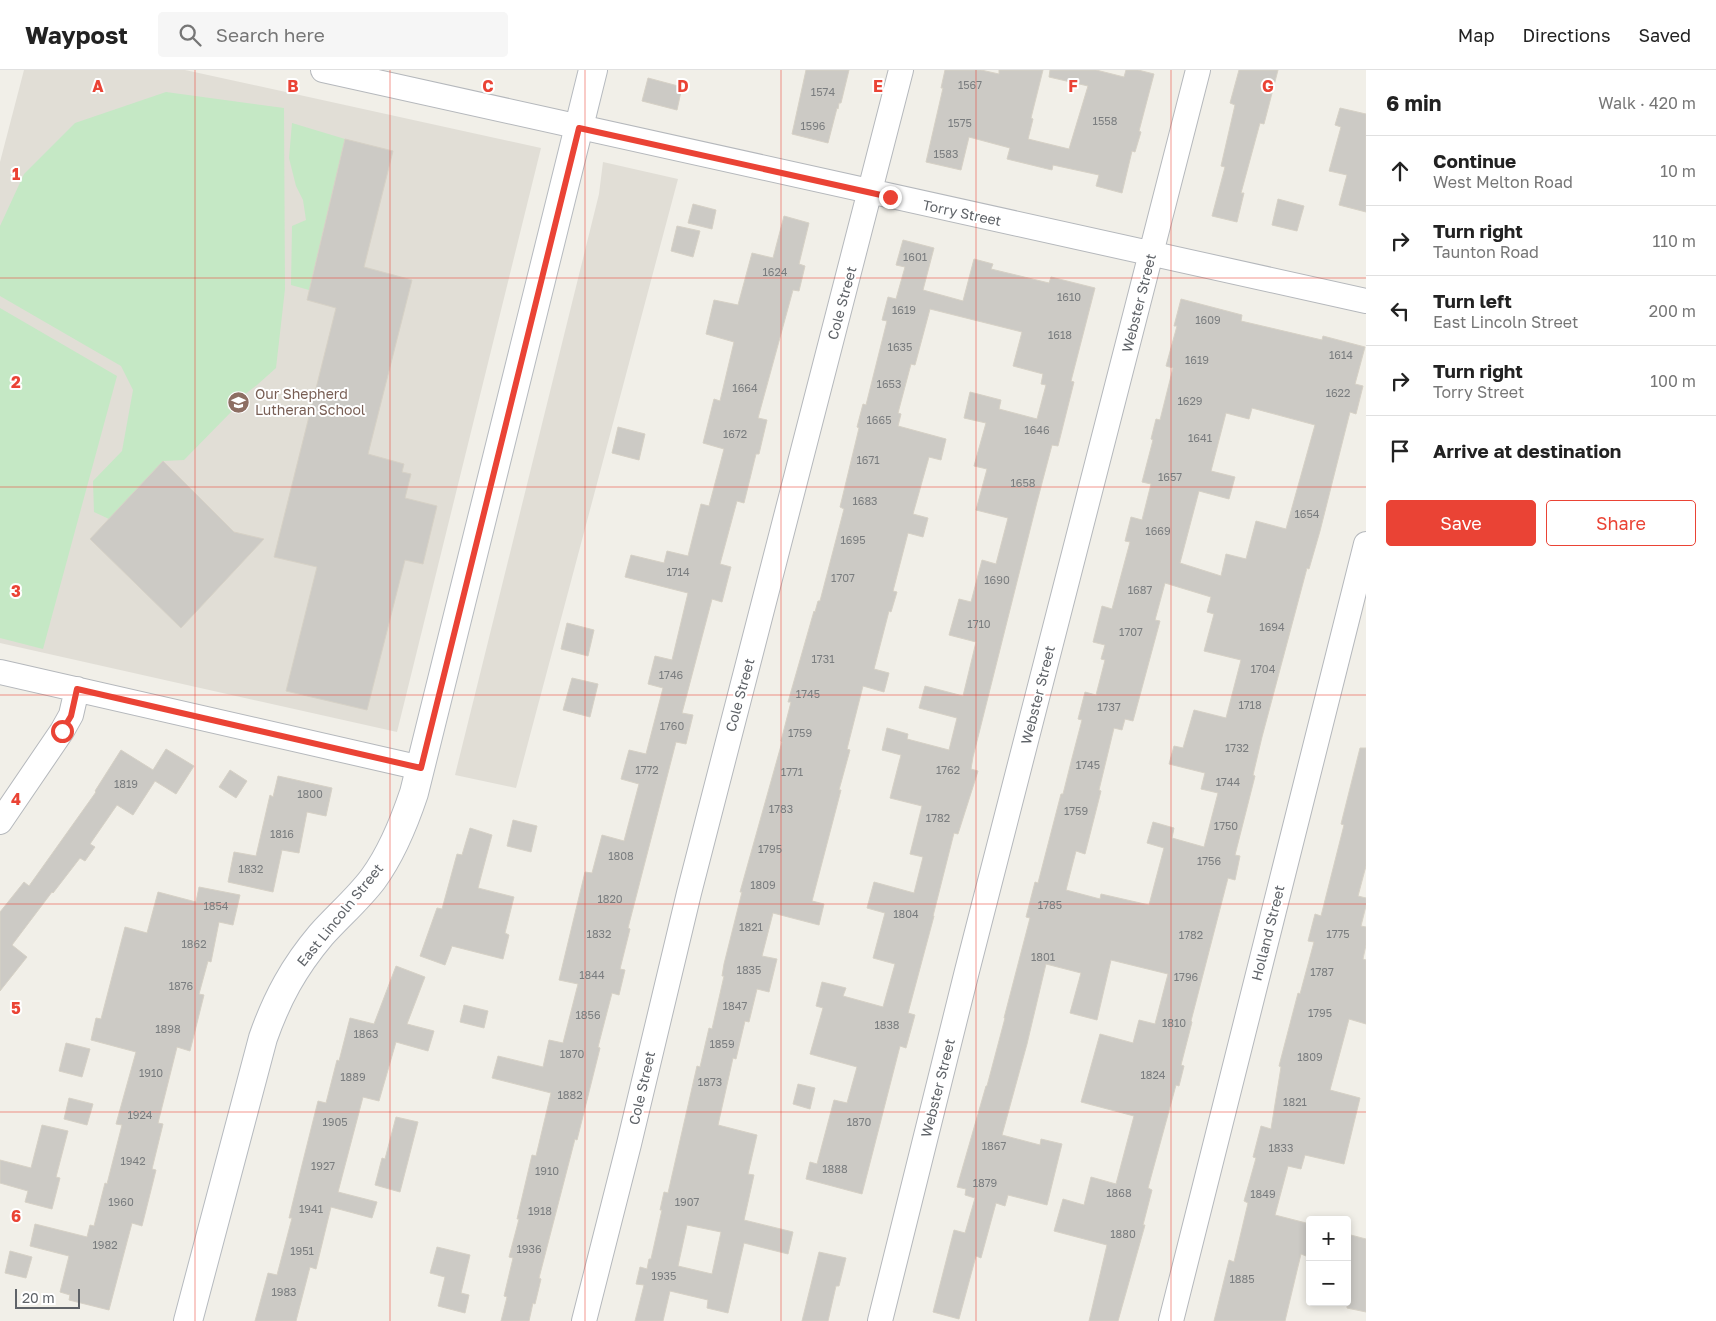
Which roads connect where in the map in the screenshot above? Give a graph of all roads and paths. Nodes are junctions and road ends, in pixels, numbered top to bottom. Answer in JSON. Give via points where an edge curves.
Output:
{"nodes":[{"id":1,"x":323,"y":70,"type":"edge"},
{"id":2,"x":593,"y":70,"type":"edge"},
{"id":3,"x":901,"y":70,"type":"edge"},
{"id":4,"x":1198,"y":70,"type":"edge"},
{"id":5,"x":579,"y":128,"type":"junction"},
{"id":6,"x":870,"y":192,"type":"junction"},
{"id":7,"x":1151,"y":254,"type":"junction"},
{"id":8,"x":1366,"y":301,"type":"edge"},
{"id":9,"x":1366,"y":544,"type":"edge"},
{"id":10,"x":0,"y":672,"type":"edge"},
{"id":11,"x":77,"y":689,"type":"junction"},
{"id":12,"x":421,"y":768,"type":"junction"},
{"id":13,"x":0,"y":822,"type":"edge"},
{"id":14,"x":188,"y":1321,"type":"edge"},
{"id":15,"x":584,"y":1321,"type":"edge"},
{"id":16,"x":880,"y":1321,"type":"edge"},
{"id":17,"x":1171,"y":1321,"type":"edge"}],
"edges":[{"from":1,"to":5,"type":"street","name":"Torry Street"},
{"from":2,"to":5,"type":"street","name":"East Lincoln Street"},
{"from":3,"to":6,"type":"street","name":"Cole Street"},
{"from":4,"to":7,"type":"street","name":"Webster Street"},
{"from":5,"to":6,"type":"street","name":"Torry Street"},
{"from":5,"to":12,"type":"street","name":"East Lincoln Street"},
{"from":6,"to":7,"type":"street","name":"Torry Street"},
{"from":6,"to":15,"type":"street","name":"Cole Street","via":[[689,893]]},
{"from":7,"to":8,"type":"street","name":"Torry Street"},
{"from":7,"to":16,"type":"street","name":"Webster Street"},
{"from":9,"to":17,"type":"street","name":"Holland Street"},
{"from":10,"to":11,"type":"street"},
{"from":11,"to":12,"type":"street"},
{"from":11,"to":13,"type":"street","via":[[71,716]]},
{"from":12,"to":14,"type":"street","name":"East Lincoln Street","via":[[403,825],[389,854],[373,878],[301,961],[272,1012]]}]}
